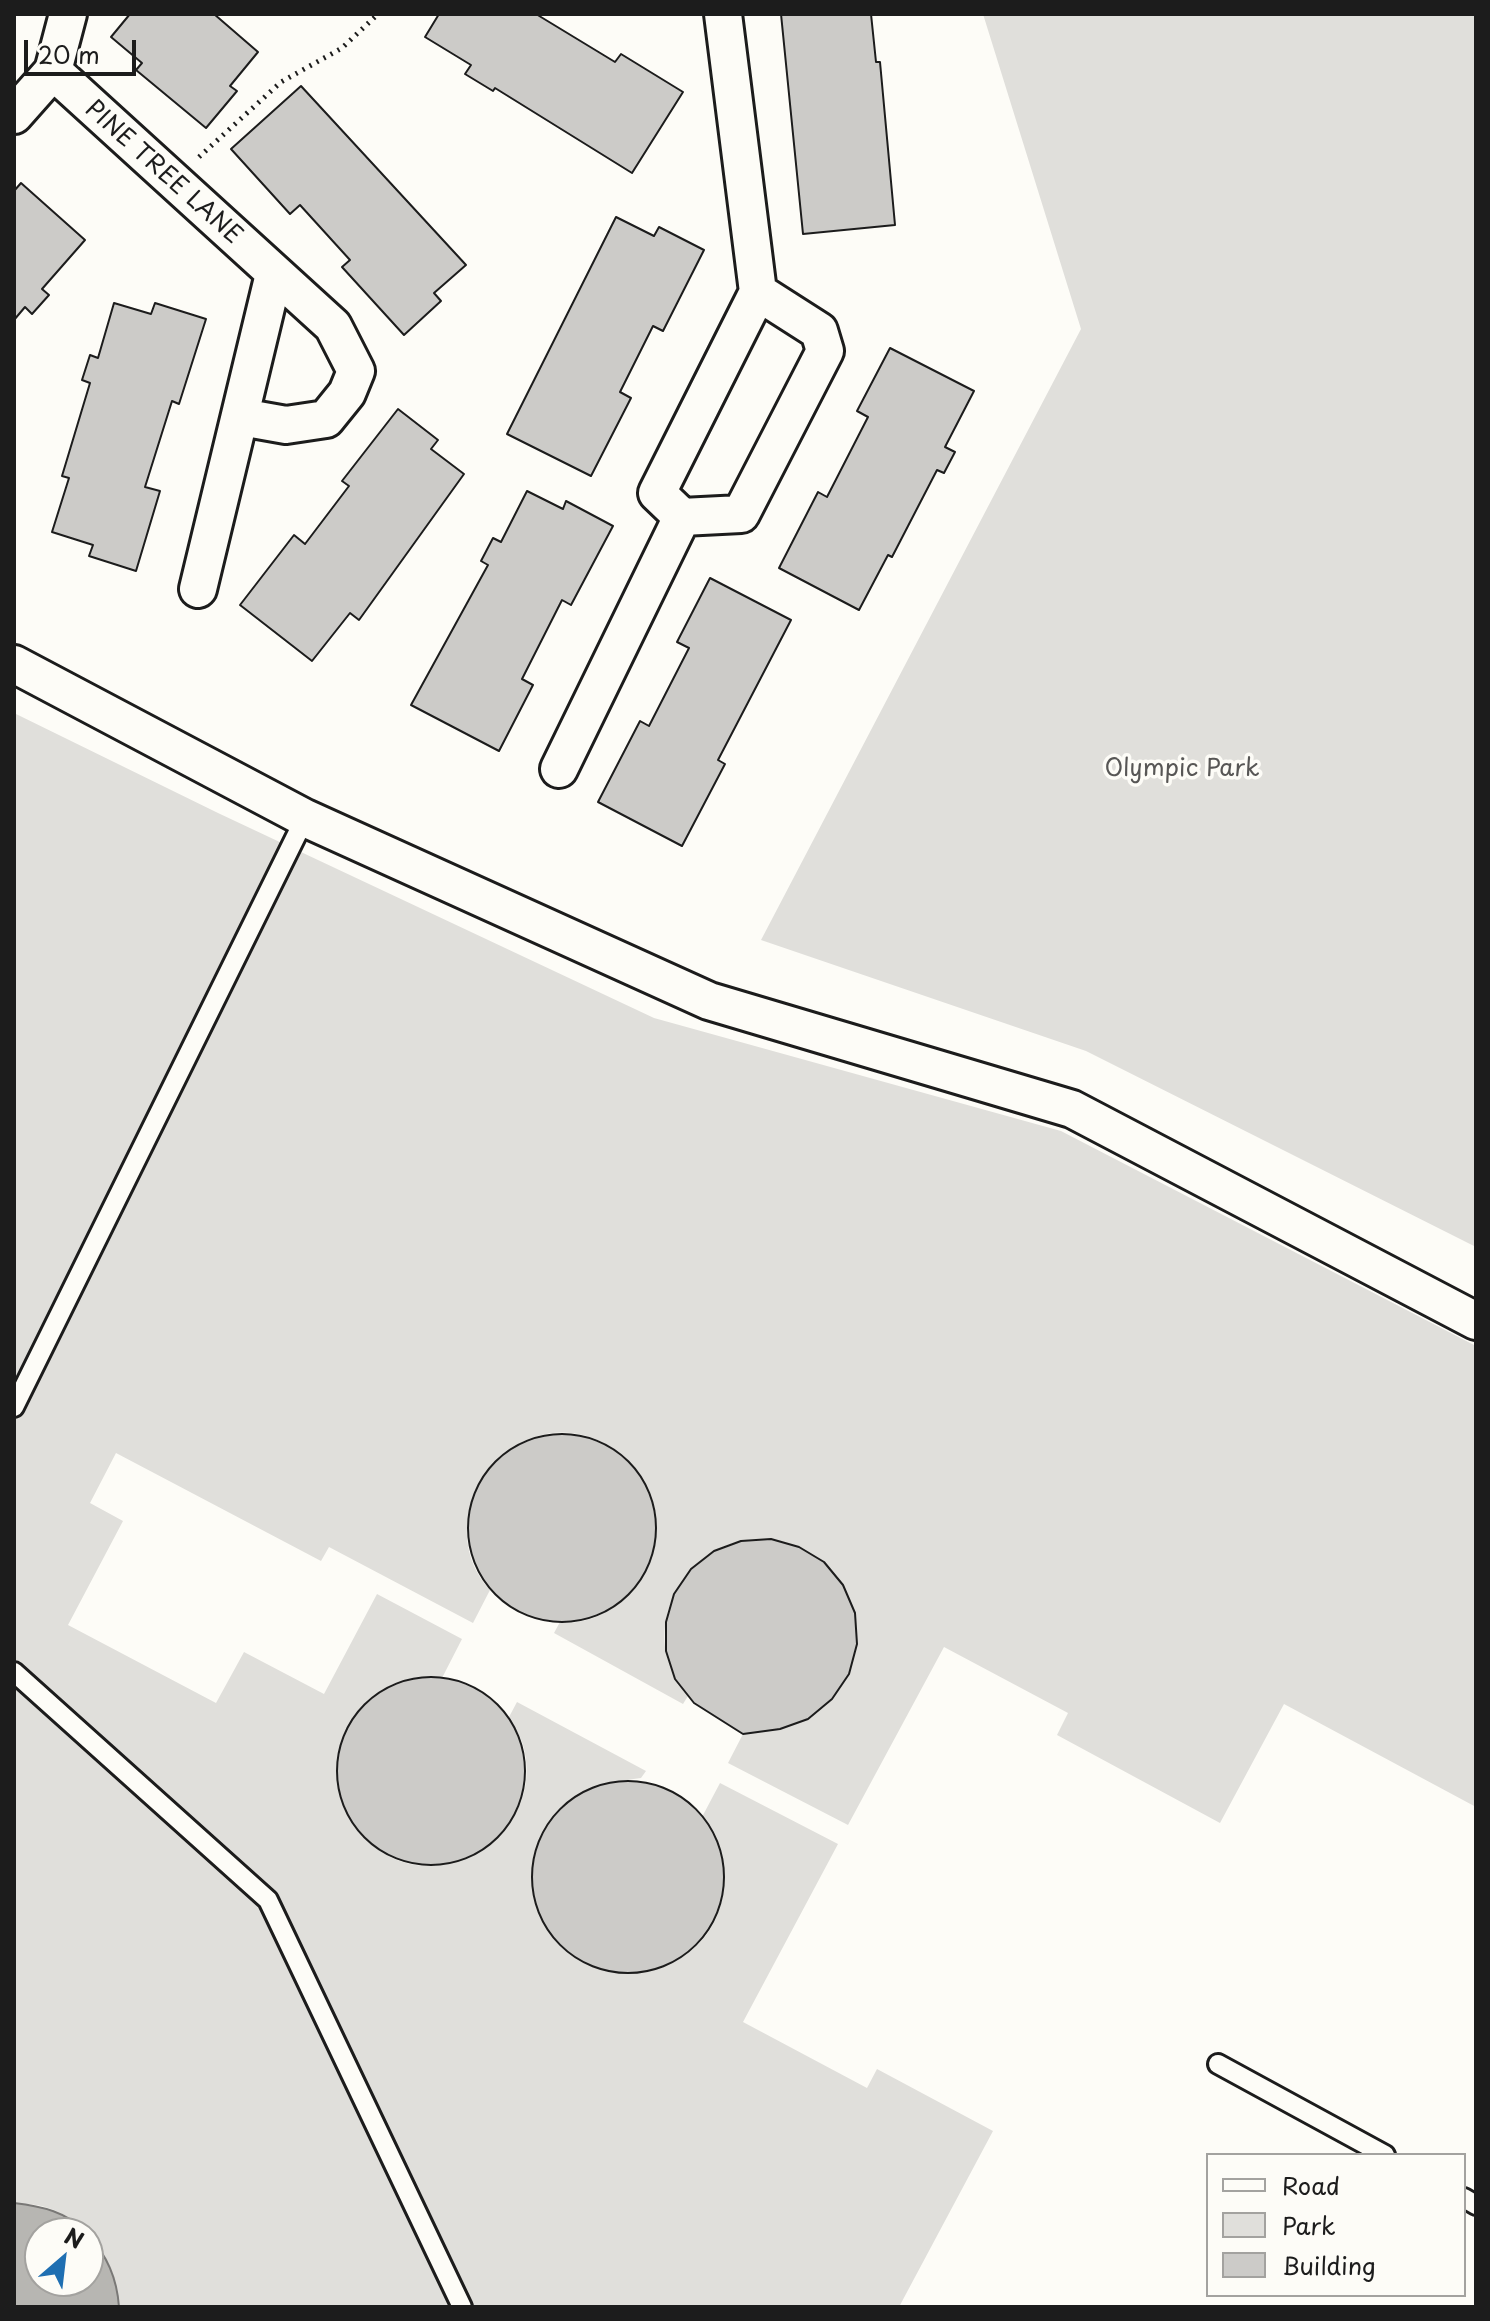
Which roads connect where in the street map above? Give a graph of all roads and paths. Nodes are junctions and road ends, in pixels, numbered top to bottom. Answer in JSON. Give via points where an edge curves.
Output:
{"nodes":[{"id":1,"x":68,"y":14,"type":"edge"},
{"id":2,"x":378,"y":14,"type":"edge"},
{"id":3,"x":723,"y":14,"type":"edge"},
{"id":4,"x":53,"y":71,"type":"junction"},
{"id":5,"x":14,"y":115,"type":"edge"},
{"id":6,"x":198,"y":158,"type":"dead end"},
{"id":7,"x":274,"y":274,"type":"junction"},
{"id":8,"x":758,"y":292,"type":"junction"},
{"id":9,"x":241,"y":417,"type":"junction"},
{"id":10,"x":682,"y":517,"type":"junction"},
{"id":11,"x":198,"y":589,"type":"dead end"},
{"id":12,"x":14,"y":664,"type":"edge"},
{"id":13,"x":559,"y":769,"type":"dead end"},
{"id":14,"x":305,"y":818,"type":"junction"},
{"id":15,"x":1476,"y":1321,"type":"edge"},
{"id":16,"x":14,"y":1407,"type":"edge"},
{"id":17,"x":14,"y":1672,"type":"edge"},
{"id":18,"x":1218,"y":2064,"type":"dead end"},
{"id":19,"x":1381,"y":2153,"type":"edge"},
{"id":20,"x":462,"y":2307,"type":"edge"}],
"edges":[{"from":1,"to":4,"type":"street"},
{"from":2,"to":6,"type":"path","via":[[342,48],[281,82]]},
{"from":3,"to":8,"type":"street"},
{"from":4,"to":5,"type":"street"},
{"from":4,"to":7,"type":"street","name":"PINE TREE LANE"},
{"from":7,"to":9,"type":"street"},
{"from":7,"to":9,"type":"street","name":"PINE TREE LANE","via":[[333,326],[356,371],[347,393],[326,419],[286,425]]},
{"from":8,"to":10,"type":"street","via":[[657,493]]},
{"from":8,"to":10,"type":"street","via":[[819,331],[825,351],[741,514]]},
{"from":9,"to":11,"type":"street"},
{"from":10,"to":13,"type":"street"},
{"from":12,"to":14,"type":"street"},
{"from":14,"to":15,"type":"street","via":[[709,1001],[1072,1109]]},
{"from":14,"to":16,"type":"lane"},
{"from":17,"to":20,"type":"lane","via":[[268,1900]]},
{"from":18,"to":19,"type":"lane"}]}
